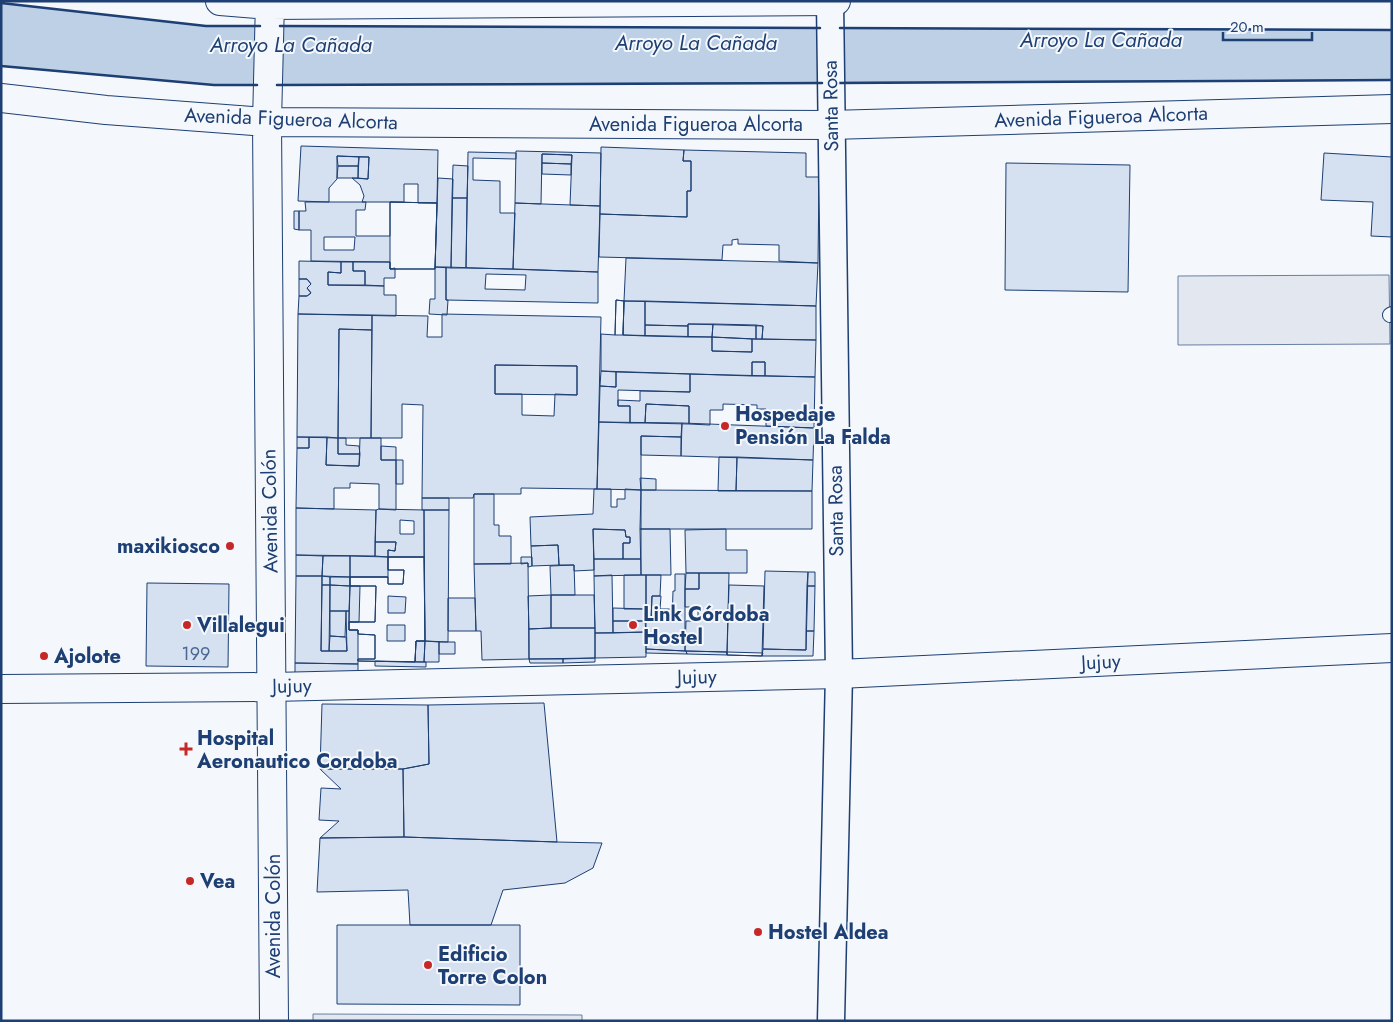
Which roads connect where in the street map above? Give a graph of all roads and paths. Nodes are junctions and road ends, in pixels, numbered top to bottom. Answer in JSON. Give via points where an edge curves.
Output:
{"nodes":[{"id":1,"x":220,"y":1,"type":"edge"},
{"id":2,"x":830,"y":1,"type":"edge"},
{"id":3,"x":836,"y":1,"type":"edge"},
{"id":4,"x":270,"y":3,"type":"edge"},
{"id":5,"x":1,"y":98,"type":"edge"},
{"id":6,"x":1392,"y":109,"type":"edge"},
{"id":7,"x":267,"y":122,"type":"junction"},
{"id":8,"x":830,"y":124,"type":"junction"},
{"id":9,"x":1392,"y":648,"type":"edge"},
{"id":10,"x":839,"y":674,"type":"junction"},
{"id":11,"x":272,"y":687,"type":"junction"},
{"id":12,"x":1,"y":689,"type":"edge"},
{"id":13,"x":274,"y":1021,"type":"edge"},
{"id":14,"x":831,"y":1021,"type":"edge"}],
"edges":[{"from":1,"to":4,"type":"main road"},
{"from":2,"to":3,"type":"main road"},
{"from":2,"to":4,"type":"main road"},
{"from":2,"to":8,"type":"street","name":"Santa Rosa"},
{"from":4,"to":7,"type":"main road","name":"Avenida Colón"},
{"from":5,"to":7,"type":"main road","name":"Avenida Figueroa Alcorta","via":[[106,110]]},
{"from":6,"to":8,"type":"main road","name":"Avenida Figueroa Alcorta"},
{"from":7,"to":8,"type":"main road","name":"Avenida Figueroa Alcorta"},
{"from":7,"to":11,"type":"main road","name":"Avenida Colón"},
{"from":8,"to":10,"type":"street","name":"Santa Rosa"},
{"from":9,"to":10,"type":"main road","name":"Jujuy"},
{"from":10,"to":11,"type":"main road","name":"Jujuy"},
{"from":10,"to":14,"type":"street","name":"Santa Rosa"},
{"from":11,"to":12,"type":"main road","name":"Jujuy"},
{"from":11,"to":13,"type":"main road","name":"Avenida Colón"}]}
